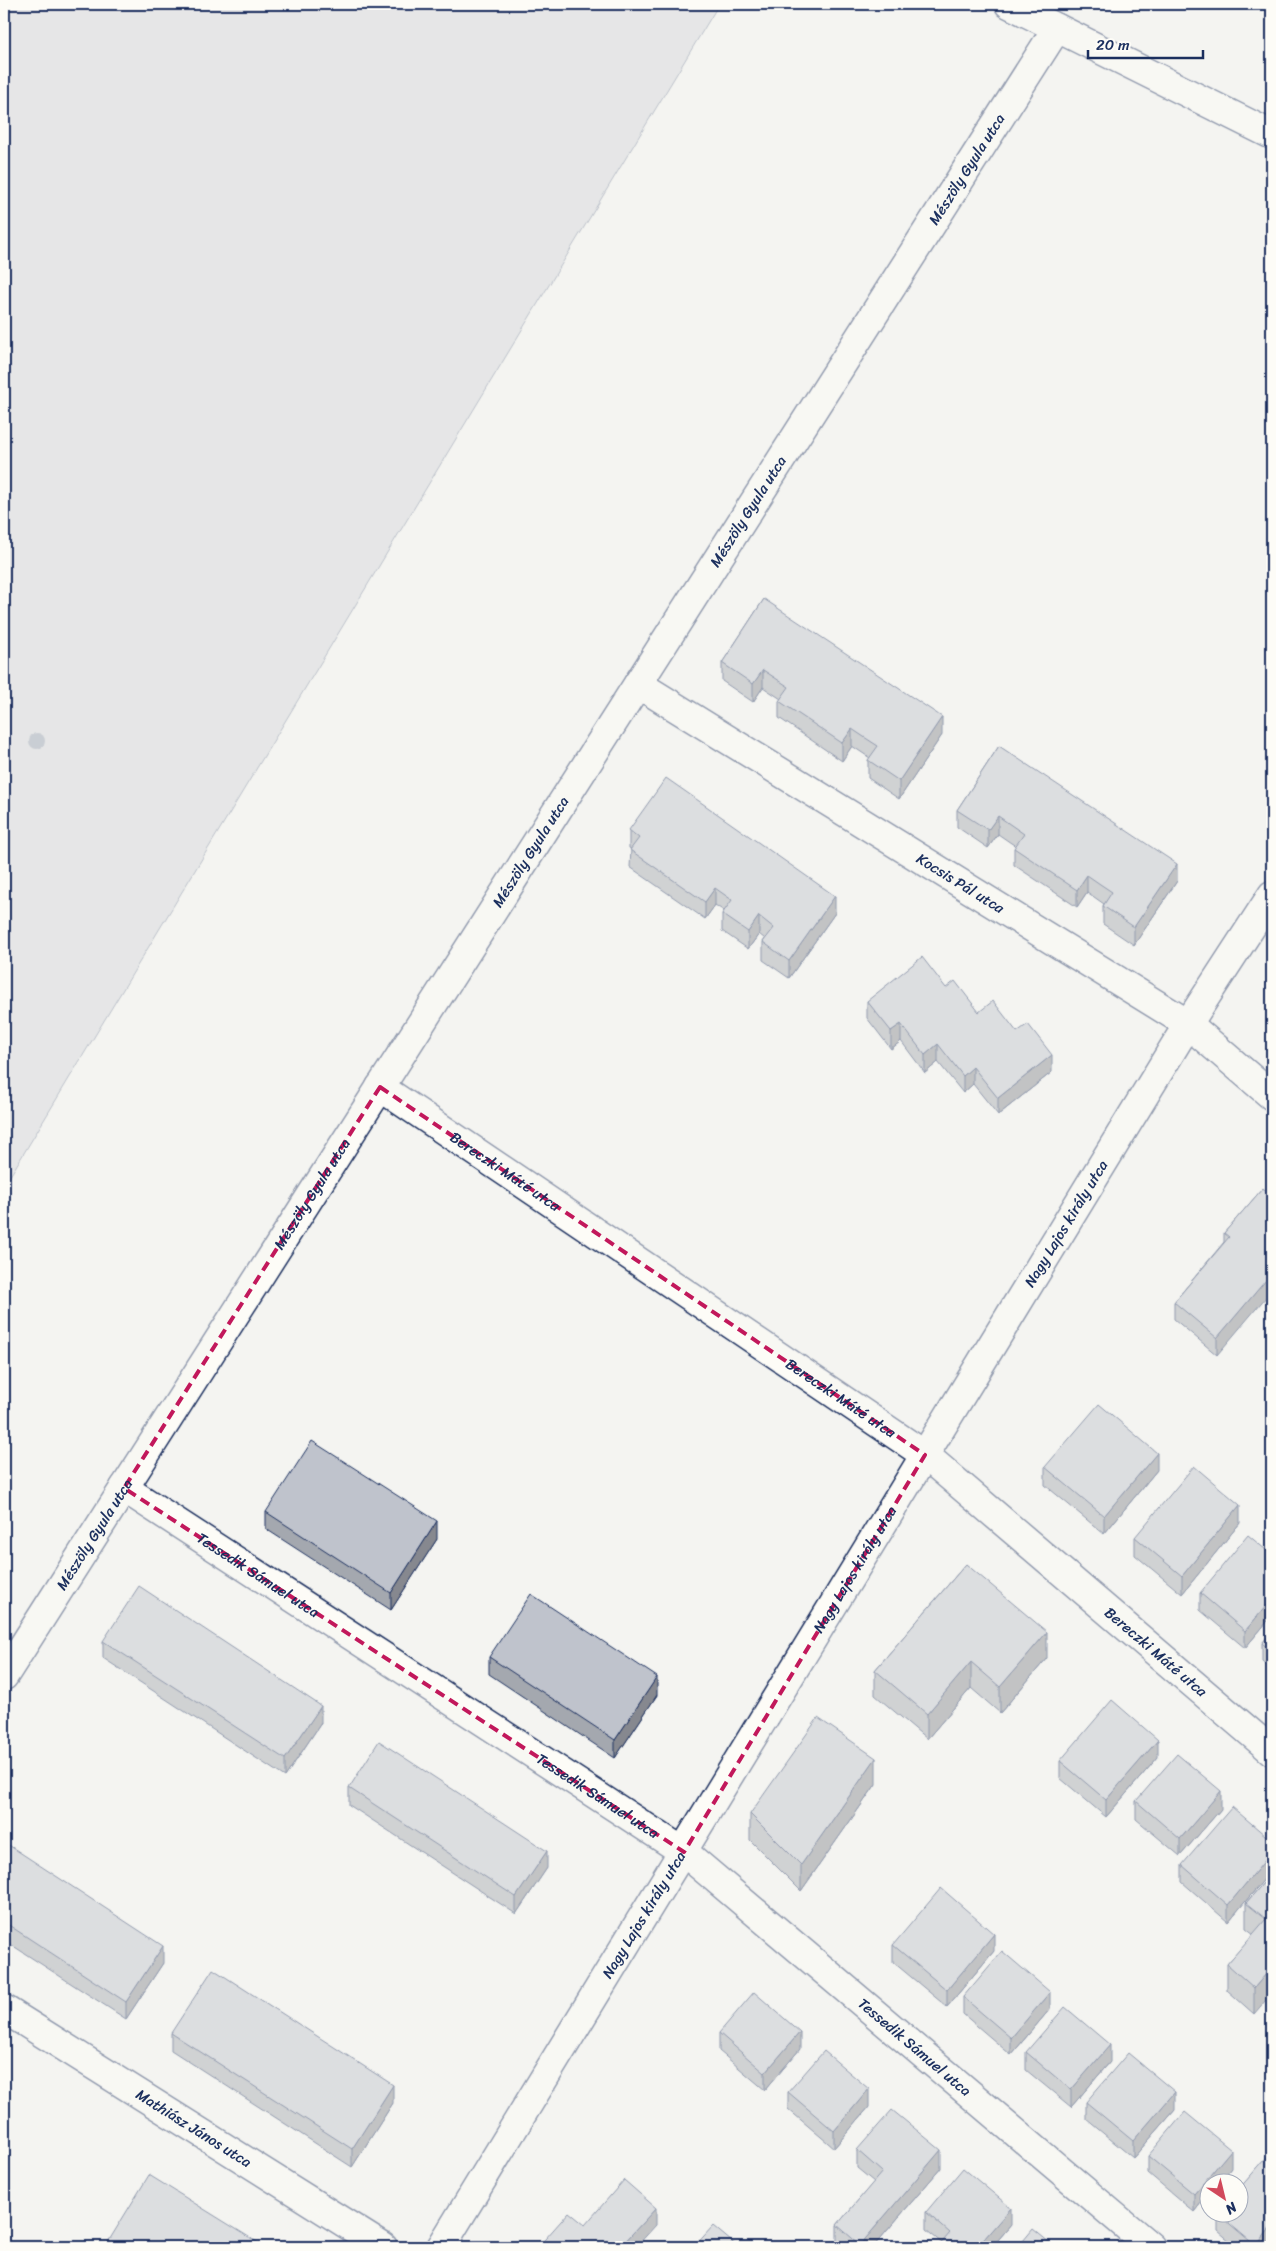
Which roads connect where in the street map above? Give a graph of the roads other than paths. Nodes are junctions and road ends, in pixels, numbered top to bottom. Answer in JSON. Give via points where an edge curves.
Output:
{"nodes":[{"id":1,"x":1009,"y":4,"type":"edge"},
{"id":2,"x":1057,"y":28,"type":"junction"},
{"id":3,"x":1272,"y":135,"type":"edge"},
{"id":4,"x":638,"y":684,"type":"junction"},
{"id":5,"x":1272,"y":895,"type":"edge"},
{"id":6,"x":1188,"y":1024,"type":"junction"},
{"id":7,"x":380,"y":1086,"type":"junction"},
{"id":8,"x":1272,"y":1096,"type":"edge"},
{"id":9,"x":925,"y":1455,"type":"junction"},
{"id":10,"x":124,"y":1488,"type":"junction"},
{"id":11,"x":4,"y":1676,"type":"edge"},
{"id":12,"x":1272,"y":1750,"type":"edge"},
{"id":13,"x":684,"y":1852,"type":"junction"},
{"id":14,"x":4,"y":2009,"type":"edge"},
{"id":15,"x":383,"y":2247,"type":"edge"},
{"id":16,"x":441,"y":2247,"type":"edge"},
{"id":17,"x":1151,"y":2247,"type":"edge"}],
"edges":[{"from":1,"to":2,"type":"street"},
{"from":2,"to":3,"type":"street"},
{"from":2,"to":4,"type":"street","name":"Mészöly Gyula utca"},
{"from":4,"to":6,"type":"street","name":"Kocsis Pál utca"},
{"from":4,"to":7,"type":"street","name":"Mészöly Gyula utca"},
{"from":5,"to":6,"type":"street","name":"Nagy Lajos király utca"},
{"from":6,"to":8,"type":"street","name":"Kocsis Pál utca"},
{"from":6,"to":9,"type":"street","name":"Nagy Lajos király utca"},
{"from":7,"to":9,"type":"street","name":"Bereczki Máté utca"},
{"from":7,"to":10,"type":"street","name":"Mészöly Gyula utca"},
{"from":9,"to":12,"type":"street","name":"Bereczki Máté utca"},
{"from":9,"to":13,"type":"street","name":"Nagy Lajos király utca"},
{"from":10,"to":11,"type":"street","name":"Mészöly Gyula utca"},
{"from":10,"to":13,"type":"street","name":"Tessedik Sámuel utca"},
{"from":13,"to":16,"type":"street","name":"Nagy Lajos király utca"},
{"from":13,"to":17,"type":"street","name":"Tessedik Sámuel utca"},
{"from":14,"to":15,"type":"street","name":"Mathiász János utca"}]}
